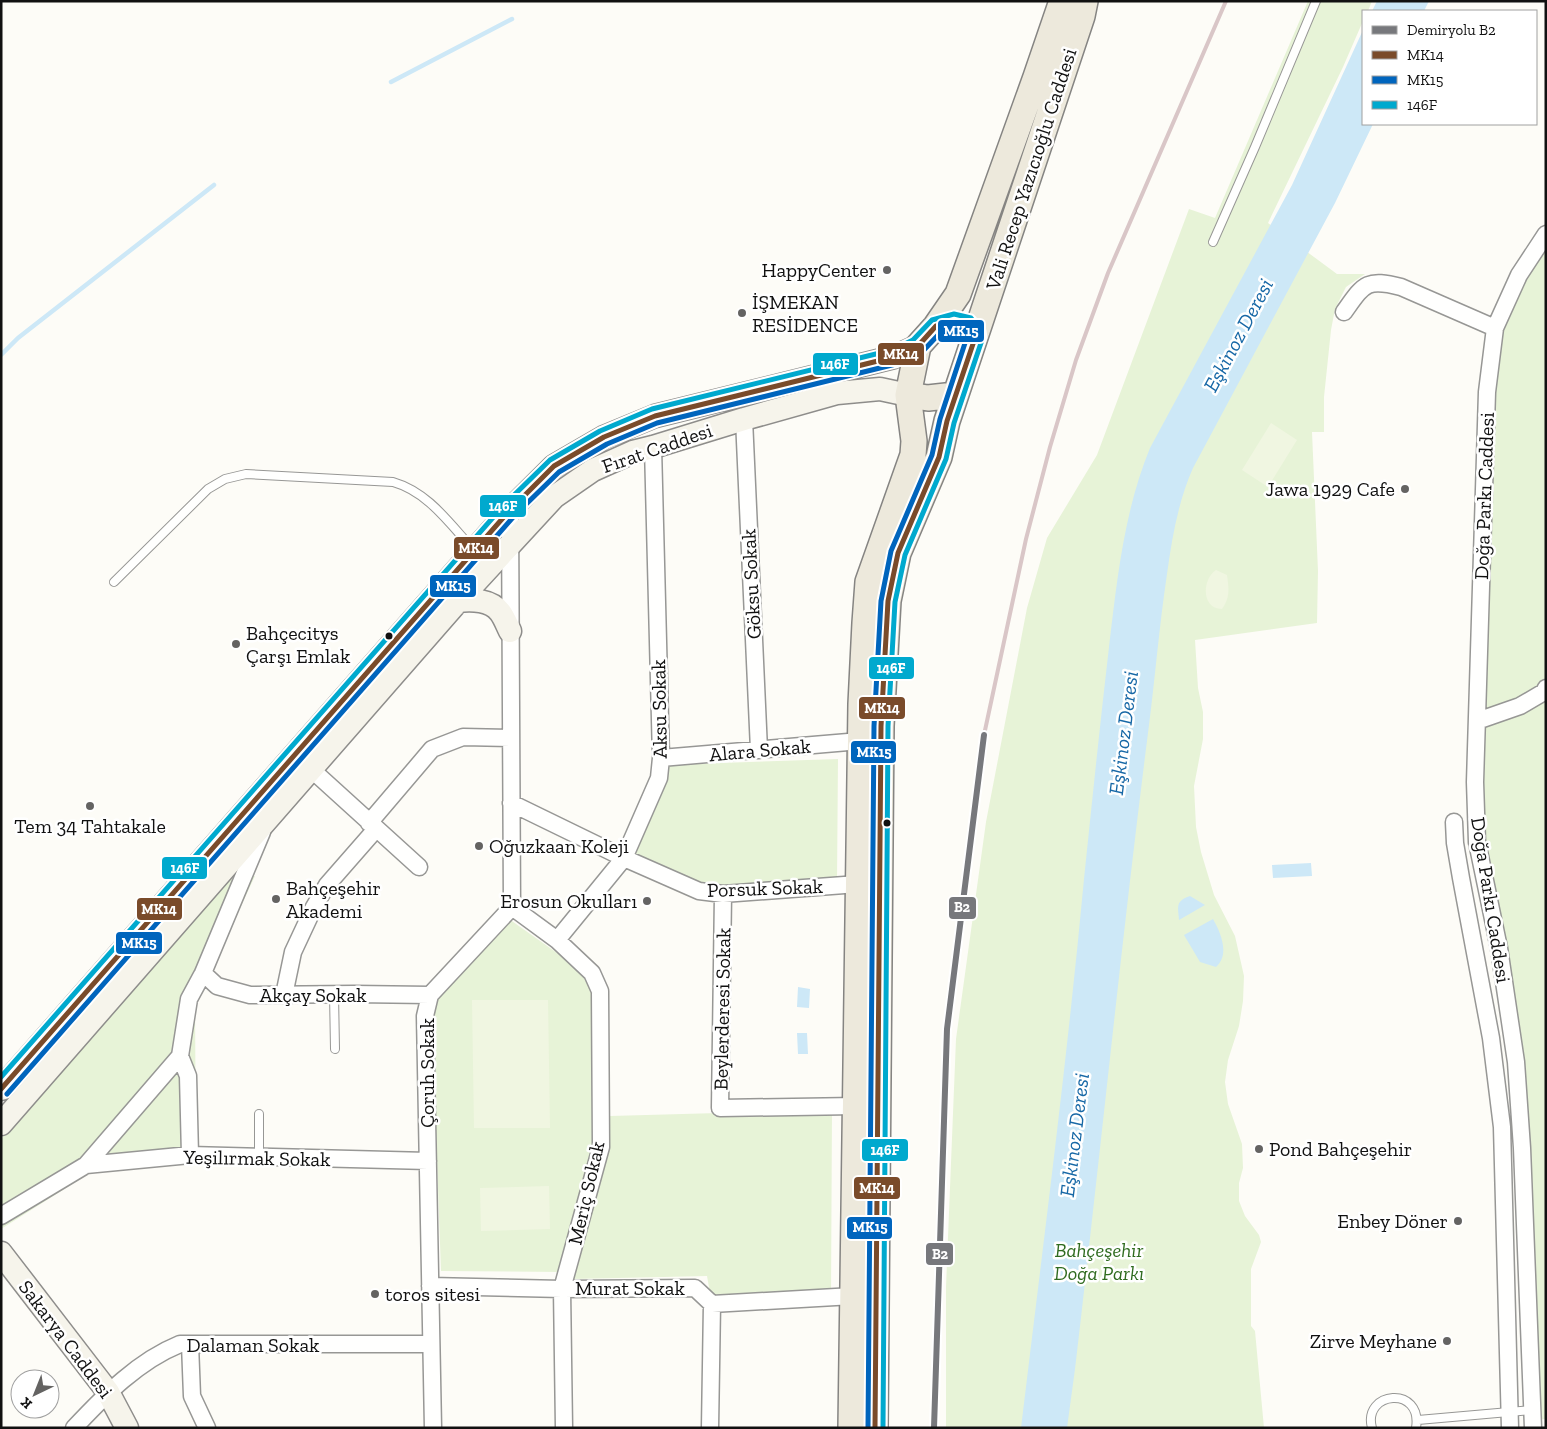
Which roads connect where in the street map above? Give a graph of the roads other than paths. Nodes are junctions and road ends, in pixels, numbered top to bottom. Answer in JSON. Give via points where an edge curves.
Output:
{"nodes":[{"id":1,"x":1062,"y":1,"type":"edge"},
{"id":2,"x":1085,"y":1,"type":"edge"},
{"id":3,"x":1316,"y":1,"type":"edge"},
{"id":4,"x":1546,"y":234,"type":"edge"},
{"id":5,"x":1213,"y":242,"type":"dead end"},
{"id":6,"x":1344,"y":312,"type":"dead end"},
{"id":7,"x":936,"y":326,"type":"junction"},
{"id":8,"x":1495,"y":328,"type":"junction"},
{"id":9,"x":976,"y":336,"type":"junction"},
{"id":10,"x":918,"y":346,"type":"junction"},
{"id":11,"x":908,"y":395,"type":"junction"},
{"id":12,"x":955,"y":395,"type":"junction"},
{"id":13,"x":744,"y":419,"type":"junction"},
{"id":14,"x":654,"y":448,"type":"junction"},
{"id":15,"x":510,"y":510,"type":"junction"},
{"id":16,"x":510,"y":545,"type":"junction"},
{"id":17,"x":474,"y":550,"type":"junction"},
{"id":18,"x":114,"y":582,"type":"dead end"},
{"id":19,"x":458,"y":601,"type":"junction"},
{"id":20,"x":510,"y":631,"type":"junction"},
{"id":21,"x":1546,"y":688,"type":"edge"},
{"id":22,"x":1476,"y":721,"type":"junction"},
{"id":23,"x":511,"y":738,"type":"junction"},
{"id":24,"x":860,"y":741,"type":"junction"},
{"id":25,"x":759,"y":750,"type":"junction"},
{"id":26,"x":661,"y":758,"type":"junction"},
{"id":27,"x":311,"y":769,"type":"junction"},
{"id":28,"x":511,"y":804,"type":"junction"},
{"id":29,"x":267,"y":821,"type":"junction"},
{"id":30,"x":1454,"y":822,"type":"dead end"},
{"id":31,"x":372,"y":826,"type":"junction"},
{"id":32,"x":624,"y":858,"type":"junction"},
{"id":33,"x":419,"y":867,"type":"dead end"},
{"id":34,"x":858,"y":884,"type":"junction"},
{"id":35,"x":723,"y":894,"type":"junction"},
{"id":36,"x":512,"y":907,"type":"junction"},
{"id":37,"x":557,"y":940,"type":"junction"},
{"id":38,"x":203,"y":973,"type":"junction"},
{"id":39,"x":334,"y":994,"type":"junction"},
{"id":40,"x":284,"y":995,"type":"junction"},
{"id":41,"x":430,"y":995,"type":"junction"},
{"id":42,"x":335,"y":1049,"type":"dead end"},
{"id":43,"x":180,"y":1056,"type":"junction"},
{"id":44,"x":1,"y":1089,"type":"edge"},
{"id":45,"x":856,"y":1106,"type":"junction"},
{"id":46,"x":258,"y":1114,"type":"dead end"},
{"id":47,"x":1,"y":1124,"type":"edge"},
{"id":48,"x":190,"y":1155,"type":"junction"},
{"id":49,"x":259,"y":1157,"type":"junction"},
{"id":50,"x":428,"y":1161,"type":"junction"},
{"id":51,"x":86,"y":1165,"type":"junction"},
{"id":52,"x":1,"y":1216,"type":"edge"},
{"id":53,"x":1,"y":1253,"type":"edge"},
{"id":54,"x":430,"y":1286,"type":"junction"},
{"id":55,"x":562,"y":1289,"type":"junction"},
{"id":56,"x":854,"y":1296,"type":"junction"},
{"id":57,"x":712,"y":1304,"type":"junction"},
{"id":58,"x":190,"y":1344,"type":"junction"},
{"id":59,"x":432,"y":1344,"type":"junction"},
{"id":60,"x":108,"y":1392,"type":"junction"},
{"id":61,"x":1532,"y":1410,"type":"junction"},
{"id":62,"x":1509,"y":1420,"type":"edge"},
{"id":63,"x":1417,"y":1424,"type":"edge"},
{"id":64,"x":74,"y":1428,"type":"edge"},
{"id":65,"x":127,"y":1428,"type":"edge"},
{"id":66,"x":208,"y":1428,"type":"edge"},
{"id":67,"x":433,"y":1428,"type":"edge"},
{"id":68,"x":564,"y":1428,"type":"edge"},
{"id":69,"x":710,"y":1428,"type":"edge"},
{"id":70,"x":851,"y":1428,"type":"edge"},
{"id":71,"x":875,"y":1428,"type":"edge"},
{"id":72,"x":1372,"y":1428,"type":"edge"},
{"id":73,"x":1533,"y":1428,"type":"edge"}],
"edges":[{"from":1,"to":7,"type":"main road","name":"Vali Recep Yazıcıoğlu Caddesi","via":[[958,294]]},
{"from":2,"to":9,"type":"main road","name":"Vali Recep Yazıcıoğlu Caddesi"},
{"from":3,"to":5,"type":"lane"},
{"from":4,"to":8,"type":"street","name":"Doğa Parkı Caddesi","via":[[1518,275]]},
{"from":6,"to":8,"type":"street","via":[[1372,282],[1400,287]]},
{"from":7,"to":9,"type":"main road","via":[[955,321],[966,324]]},
{"from":7,"to":10,"type":"main road","name":"Vali Recep Yazıcıoğlu Caddesi"},
{"from":8,"to":22,"type":"street","name":"Doğa Parkı Caddesi","via":[[1487,392]]},
{"from":9,"to":12,"type":"main road","name":"Vali Recep Yazıcıoğlu Caddesi"},
{"from":10,"to":11,"type":"main road"},
{"from":10,"to":15,"type":"main road","name":"Fırat Caddesi","via":[[894,357],[655,416],[629,426],[554,466]]},
{"from":11,"to":12,"type":"main road","via":[[928,398]]},
{"from":11,"to":13,"type":"main road","name":"Fırat Caddesi","via":[[880,389],[837,393]]},
{"from":11,"to":24,"type":"main road","via":[[913,455],[868,582]]},
{"from":12,"to":71,"type":"main road","via":[[939,456],[898,553],[888,601],[880,726]]},
{"from":13,"to":14,"type":"main road","name":"Fırat Caddesi"},
{"from":13,"to":25,"type":"street","name":"Göksu Sokak"},
{"from":14,"to":16,"type":"main road","name":"Fırat Caddesi","via":[[633,452],[593,470],[554,497]]},
{"from":14,"to":26,"type":"street","name":"Aksu Sokak"},
{"from":15,"to":16,"type":"street"},
{"from":15,"to":17,"type":"main road","name":"Fırat Caddesi"},
{"from":16,"to":19,"type":"main road","name":"Fırat Caddesi"},
{"from":16,"to":20,"type":"street"},
{"from":17,"to":18,"type":"lane","via":[[424,496],[404,485],[246,474],[225,479],[208,489]]},
{"from":17,"to":44,"type":"main road","name":"Fırat Caddesi"},
{"from":19,"to":20,"type":"main road","via":[[489,604],[500,611]]},
{"from":19,"to":27,"type":"main road","name":"Fırat Caddesi"},
{"from":20,"to":23,"type":"street"},
{"from":21,"to":22,"type":"street","via":[[1520,706]]},
{"from":22,"to":61,"type":"street","name":"Doğa Parkı Caddesi","via":[[1477,842],[1499,948],[1516,1062]]},
{"from":23,"to":28,"type":"street"},
{"from":23,"to":31,"type":"street","via":[[463,737],[432,749]]},
{"from":24,"to":25,"type":"street","name":"Alara Sokak"},
{"from":24,"to":34,"type":"main road"},
{"from":25,"to":26,"type":"street","name":"Alara Sokak"},
{"from":26,"to":32,"type":"street","name":"Aksu Sokak","via":[[659,778]]},
{"from":27,"to":29,"type":"main road","name":"Fırat Caddesi"},
{"from":27,"to":31,"type":"street"},
{"from":28,"to":32,"type":"street","name":"Porsuk Sokak"},
{"from":28,"to":36,"type":"street"},
{"from":29,"to":38,"type":"street"},
{"from":29,"to":47,"type":"main road","name":"Fırat Caddesi"},
{"from":30,"to":62,"type":"street","via":[[1460,878],[1491,1038],[1502,1127]]},
{"from":31,"to":33,"type":"street"},
{"from":31,"to":40,"type":"street","via":[[314,907],[293,952]]},
{"from":32,"to":35,"type":"street","name":"Porsuk Sokak","via":[[699,891]]},
{"from":32,"to":37,"type":"street","name":"Aksu Sokak"},
{"from":34,"to":35,"type":"street","name":"Porsuk Sokak"},
{"from":34,"to":45,"type":"main road"},
{"from":35,"to":45,"type":"street","name":"Beylerderesi Sokak","via":[[720,1108]]},
{"from":36,"to":37,"type":"street","name":"Meriç Sokak"},
{"from":36,"to":41,"type":"street","name":"Çoruh Sokak"},
{"from":37,"to":55,"type":"street","name":"Meriç Sokak","via":[[592,973],[600,991],[601,1147]]},
{"from":38,"to":40,"type":"street","name":"Akçay Sokak","via":[[217,986],[250,995]]},
{"from":38,"to":43,"type":"street","via":[[188,999]]},
{"from":39,"to":40,"type":"street","name":"Akçay Sokak"},
{"from":39,"to":41,"type":"street","name":"Akçay Sokak"},
{"from":39,"to":42,"type":"lane"},
{"from":41,"to":50,"type":"street","name":"Çoruh Sokak","via":[[425,1016]]},
{"from":43,"to":48,"type":"street","via":[[188,1076]]},
{"from":43,"to":51,"type":"street"},
{"from":45,"to":56,"type":"main road"},
{"from":46,"to":49,"type":"lane"},
{"from":48,"to":49,"type":"street","name":"Yeşilırmak Sokak"},
{"from":48,"to":51,"type":"street","name":"Yeşilırmak Sokak"},
{"from":49,"to":50,"type":"street","name":"Yeşilırmak Sokak"},
{"from":50,"to":54,"type":"street","name":"Çoruh Sokak"},
{"from":51,"to":52,"type":"street"},
{"from":53,"to":60,"type":"main road","name":"Sakarya Caddesi"},
{"from":54,"to":55,"type":"street","name":"Murat Sokak"},
{"from":54,"to":59,"type":"street","name":"Çoruh Sokak"},
{"from":55,"to":57,"type":"street","name":"Murat Sokak","via":[[695,1288]]},
{"from":55,"to":68,"type":"street","name":"Meriç Sokak"},
{"from":56,"to":57,"type":"street","name":"Murat Sokak"},
{"from":56,"to":70,"type":"main road"},
{"from":57,"to":69,"type":"street"},
{"from":58,"to":59,"type":"street","name":"Dalaman Sokak"},
{"from":58,"to":60,"type":"street","name":"Dalaman Sokak","via":[[180,1344],[161,1352]]},
{"from":58,"to":66,"type":"street","via":[[192,1396]]},
{"from":59,"to":67,"type":"street","name":"Çoruh Sokak"},
{"from":60,"to":64,"type":"street","name":"Dalaman Sokak"},
{"from":60,"to":65,"type":"main road","name":"Sakarya Caddesi"},
{"from":61,"to":62,"type":"lane"},
{"from":61,"to":73,"type":"street","name":"Doğa Parkı Caddesi"},
{"from":62,"to":63,"type":"lane"},
{"from":63,"to":72,"type":"lane","via":[[1413,1406],[1393,1397],[1378,1403],[1373,1410]]}]}
